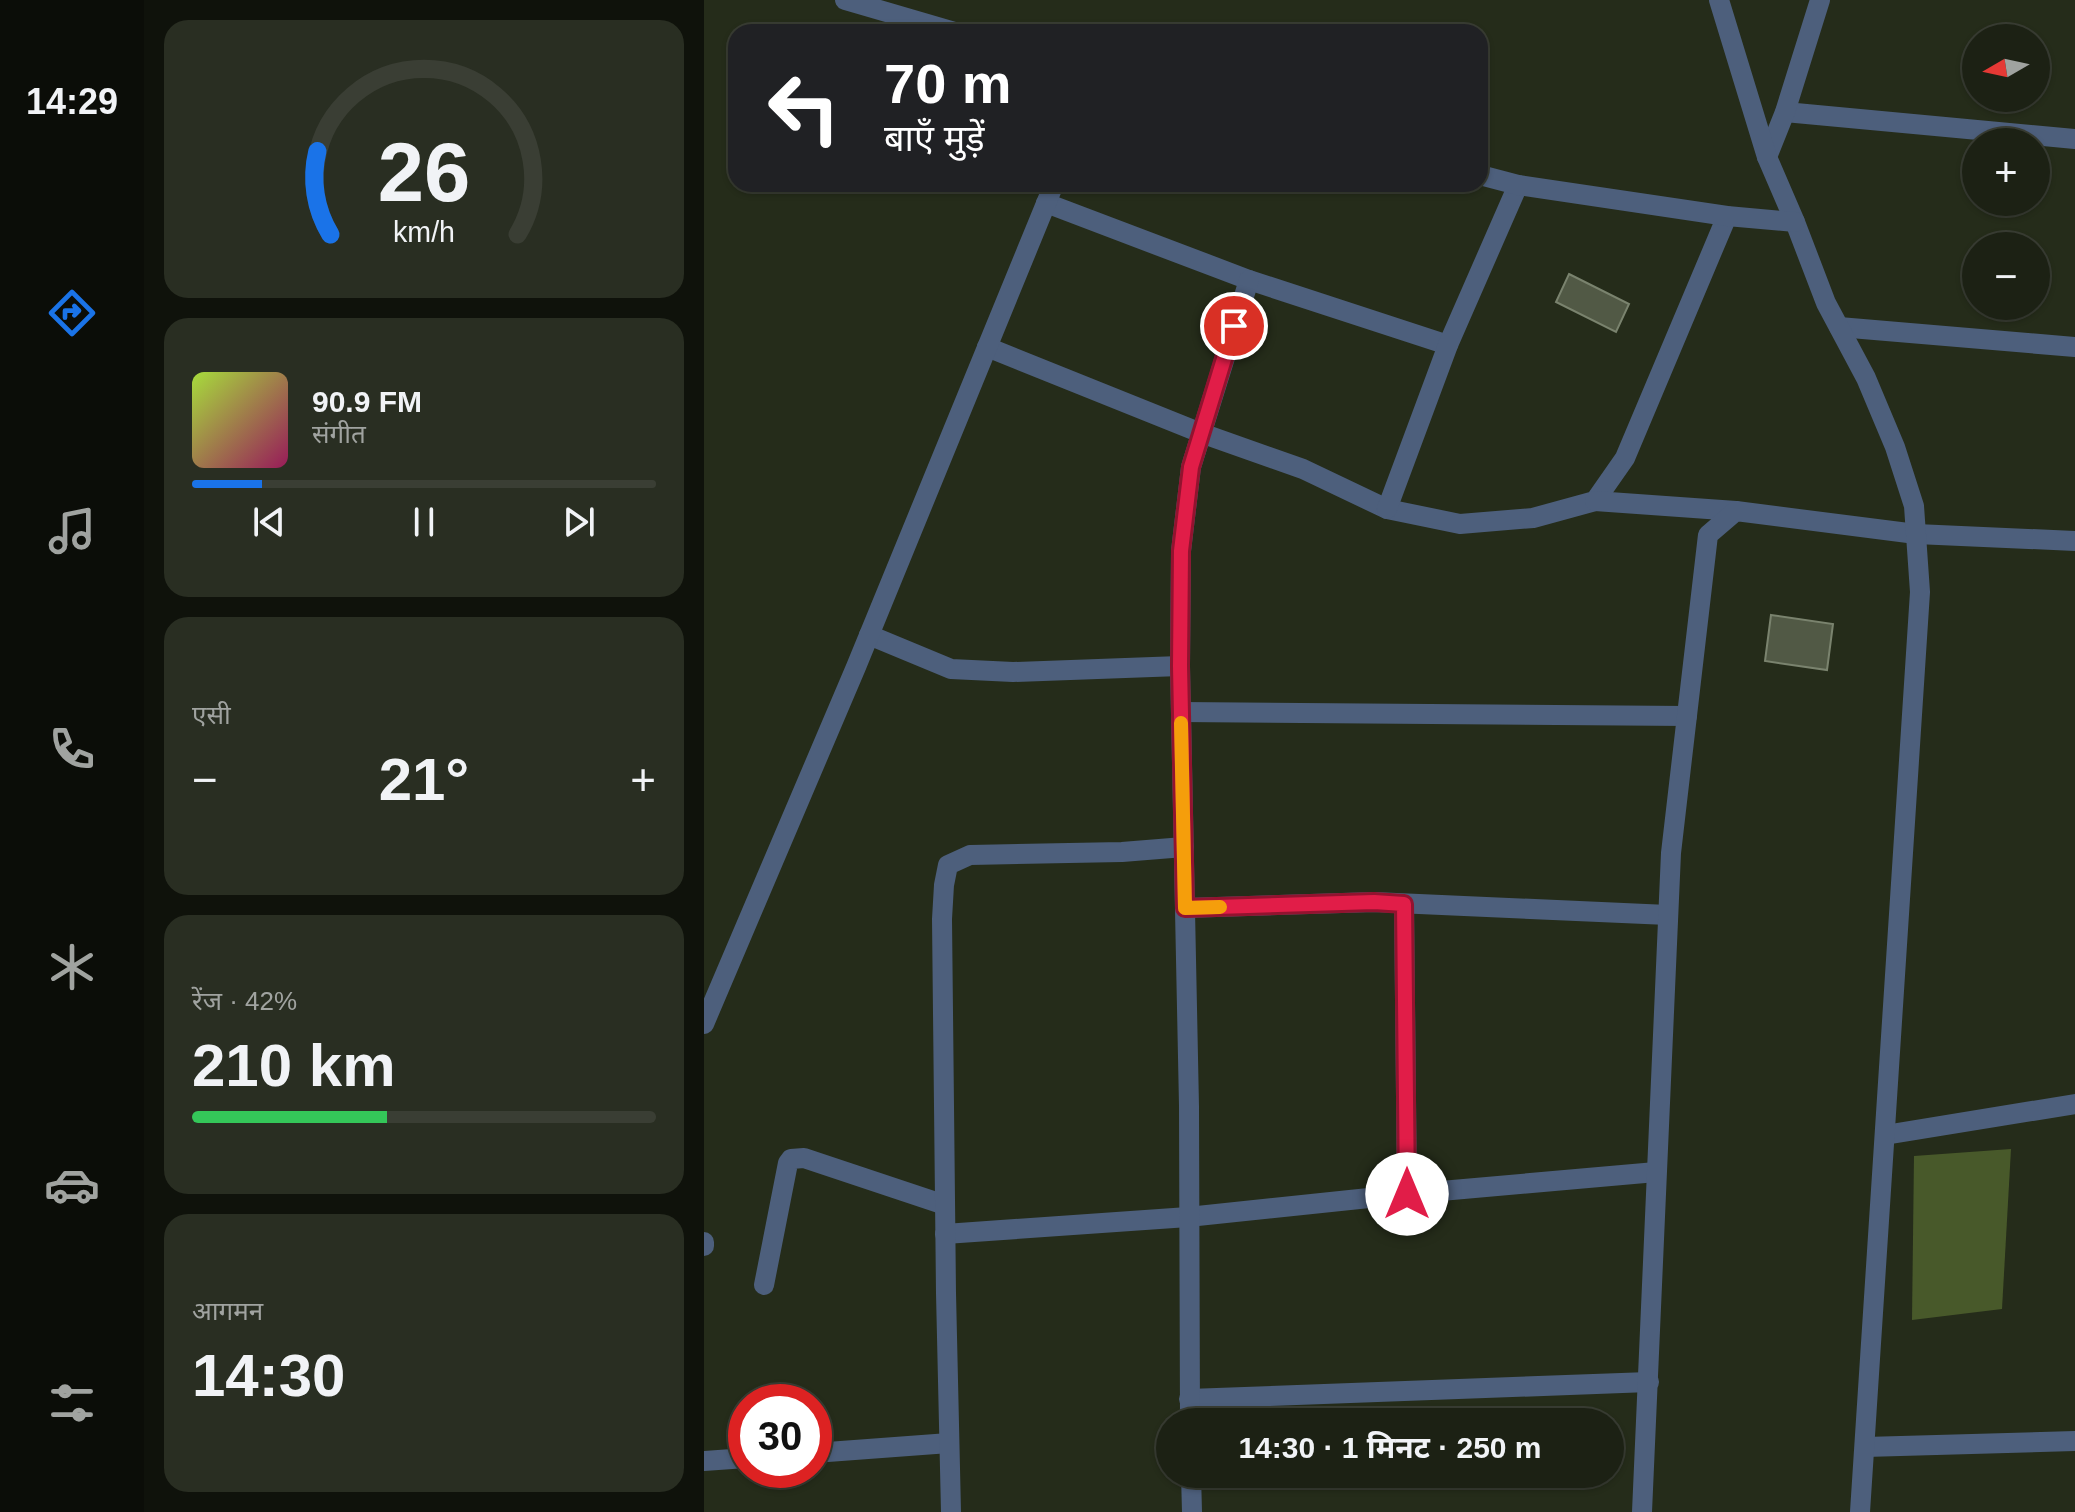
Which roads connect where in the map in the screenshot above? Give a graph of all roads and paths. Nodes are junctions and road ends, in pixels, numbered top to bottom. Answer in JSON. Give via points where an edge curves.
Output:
{"nodes":[{"id":1,"x":845,"y":0,"type":"edge"},
{"id":2,"x":1719,"y":0,"type":"edge"},
{"id":3,"x":1820,"y":0,"type":"edge"},
{"id":4,"x":928,"y":24,"type":"edge"},
{"id":5,"x":1785,"y":112,"type":"junction"},
{"id":6,"x":2075,"y":139,"type":"edge"},
{"id":7,"x":1767,"y":157,"type":"junction"},
{"id":8,"x":1488,"y":177,"type":"edge"},
{"id":9,"x":1518,"y":185,"type":"junction"},
{"id":10,"x":1050,"y":193,"type":"edge"},
{"id":11,"x":1727,"y":216,"type":"junction"},
{"id":12,"x":1795,"y":222,"type":"junction"},
{"id":13,"x":1249,"y":280,"type":"junction"},
{"id":14,"x":1839,"y":327,"type":"junction"},
{"id":15,"x":1448,"y":345,"type":"junction"},
{"id":16,"x":987,"y":347,"type":"junction"},
{"id":17,"x":2075,"y":347,"type":"edge"},
{"id":18,"x":1201,"y":433,"type":"junction"},
{"id":19,"x":1595,"y":501,"type":"junction"},
{"id":20,"x":1387,"y":509,"type":"junction"},
{"id":21,"x":1736,"y":511,"type":"junction"},
{"id":22,"x":1916,"y":534,"type":"junction"},
{"id":23,"x":2075,"y":541,"type":"edge"},
{"id":24,"x":869,"y":635,"type":"junction"},
{"id":25,"x":1180,"y":666,"type":"junction"},
{"id":26,"x":1181,"y":712,"type":"junction"},
{"id":27,"x":1687,"y":716,"type":"junction"},
{"id":28,"x":1184,"y":847,"type":"junction"},
{"id":29,"x":1404,"y":904,"type":"junction"},
{"id":30,"x":1185,"y":908,"type":"junction"},
{"id":31,"x":1668,"y":915,"type":"junction"},
{"id":32,"x":704,"y":1024,"type":"edge"},
{"id":33,"x":2075,"y":1104,"type":"edge"},
{"id":34,"x":1885,"y":1135,"type":"junction"},
{"id":35,"x":1656,"y":1172,"type":"junction"},
{"id":36,"x":1407,"y":1194,"type":"junction"},
{"id":37,"x":945,"y":1205,"type":"junction"},
{"id":38,"x":1188,"y":1217,"type":"junction"},
{"id":39,"x":945,"y":1234,"type":"junction"},
{"id":40,"x":764,"y":1285,"type":"dead end"},
{"id":41,"x":1649,"y":1382,"type":"junction"},
{"id":42,"x":1189,"y":1399,"type":"junction"},
{"id":43,"x":1189,"y":1408,"type":"edge"},
{"id":44,"x":2075,"y":1441,"type":"edge"},
{"id":45,"x":949,"y":1443,"type":"junction"},
{"id":46,"x":1865,"y":1447,"type":"junction"},
{"id":47,"x":832,"y":1452,"type":"edge"},
{"id":48,"x":728,"y":1459,"type":"edge"},
{"id":49,"x":704,"y":1461,"type":"edge"},
{"id":50,"x":1191,"y":1488,"type":"edge"},
{"id":51,"x":951,"y":1512,"type":"edge"},
{"id":52,"x":1192,"y":1512,"type":"edge"},
{"id":53,"x":1642,"y":1512,"type":"edge"},
{"id":54,"x":1860,"y":1512,"type":"edge"}],
"edges":[{"from":1,"to":4,"type":"street"},
{"from":2,"to":7,"type":"street"},
{"from":3,"to":5,"type":"street"},
{"from":5,"to":6,"type":"street"},
{"from":5,"to":7,"type":"street"},
{"from":7,"to":12,"type":"street"},
{"from":8,"to":9,"type":"street"},
{"from":9,"to":11,"type":"street"},
{"from":9,"to":15,"type":"street"},
{"from":10,"to":13,"type":"street"},
{"from":10,"to":16,"type":"street"},
{"from":11,"to":12,"type":"street"},
{"from":11,"to":19,"type":"street","via":[[1625,458]]},
{"from":12,"to":14,"type":"street"},
{"from":13,"to":15,"type":"street"},
{"from":13,"to":18,"type":"street"},
{"from":14,"to":17,"type":"street"},
{"from":14,"to":22,"type":"street","via":[[1895,447],[1914,506]]},
{"from":15,"to":20,"type":"street"},
{"from":16,"to":18,"type":"street"},
{"from":16,"to":24,"type":"street"},
{"from":18,"to":20,"type":"street","via":[[1303,469]]},
{"from":18,"to":25,"type":"street","via":[[1191,467],[1181,551]]},
{"from":19,"to":20,"type":"street","via":[[1533,518],[1460,524]]},
{"from":19,"to":21,"type":"street"},
{"from":21,"to":22,"type":"street"},
{"from":21,"to":27,"type":"street","via":[[1708,535]]},
{"from":22,"to":23,"type":"street"},
{"from":22,"to":34,"type":"street","via":[[1920,592]]},
{"from":24,"to":25,"type":"street","via":[[951,669]]},
{"from":24,"to":32,"type":"street"},
{"from":25,"to":26,"type":"street"},
{"from":26,"to":27,"type":"street"},
{"from":26,"to":28,"type":"street"},
{"from":27,"to":31,"type":"street"},
{"from":28,"to":30,"type":"street"},
{"from":28,"to":37,"type":"street","via":[[970,855],[948,865],[942,919]]},
{"from":29,"to":30,"type":"street"},
{"from":29,"to":31,"type":"street"},
{"from":29,"to":36,"type":"street"},
{"from":30,"to":38,"type":"street"},
{"from":31,"to":35,"type":"street"},
{"from":33,"to":34,"type":"street"},
{"from":34,"to":46,"type":"street"},
{"from":35,"to":36,"type":"street"},
{"from":35,"to":41,"type":"street"},
{"from":36,"to":38,"type":"street"},
{"from":37,"to":39,"type":"street"},
{"from":37,"to":40,"type":"street","via":[[804,1158],[791,1159]]},
{"from":38,"to":39,"type":"street"},
{"from":38,"to":42,"type":"street"},
{"from":39,"to":45,"type":"street"},
{"from":41,"to":42,"type":"street"},
{"from":41,"to":53,"type":"street"},
{"from":42,"to":43,"type":"street"},
{"from":44,"to":46,"type":"street"},
{"from":45,"to":47,"type":"street"},
{"from":45,"to":51,"type":"street"},
{"from":46,"to":54,"type":"street"},
{"from":48,"to":49,"type":"street"},
{"from":50,"to":52,"type":"street"}]}
